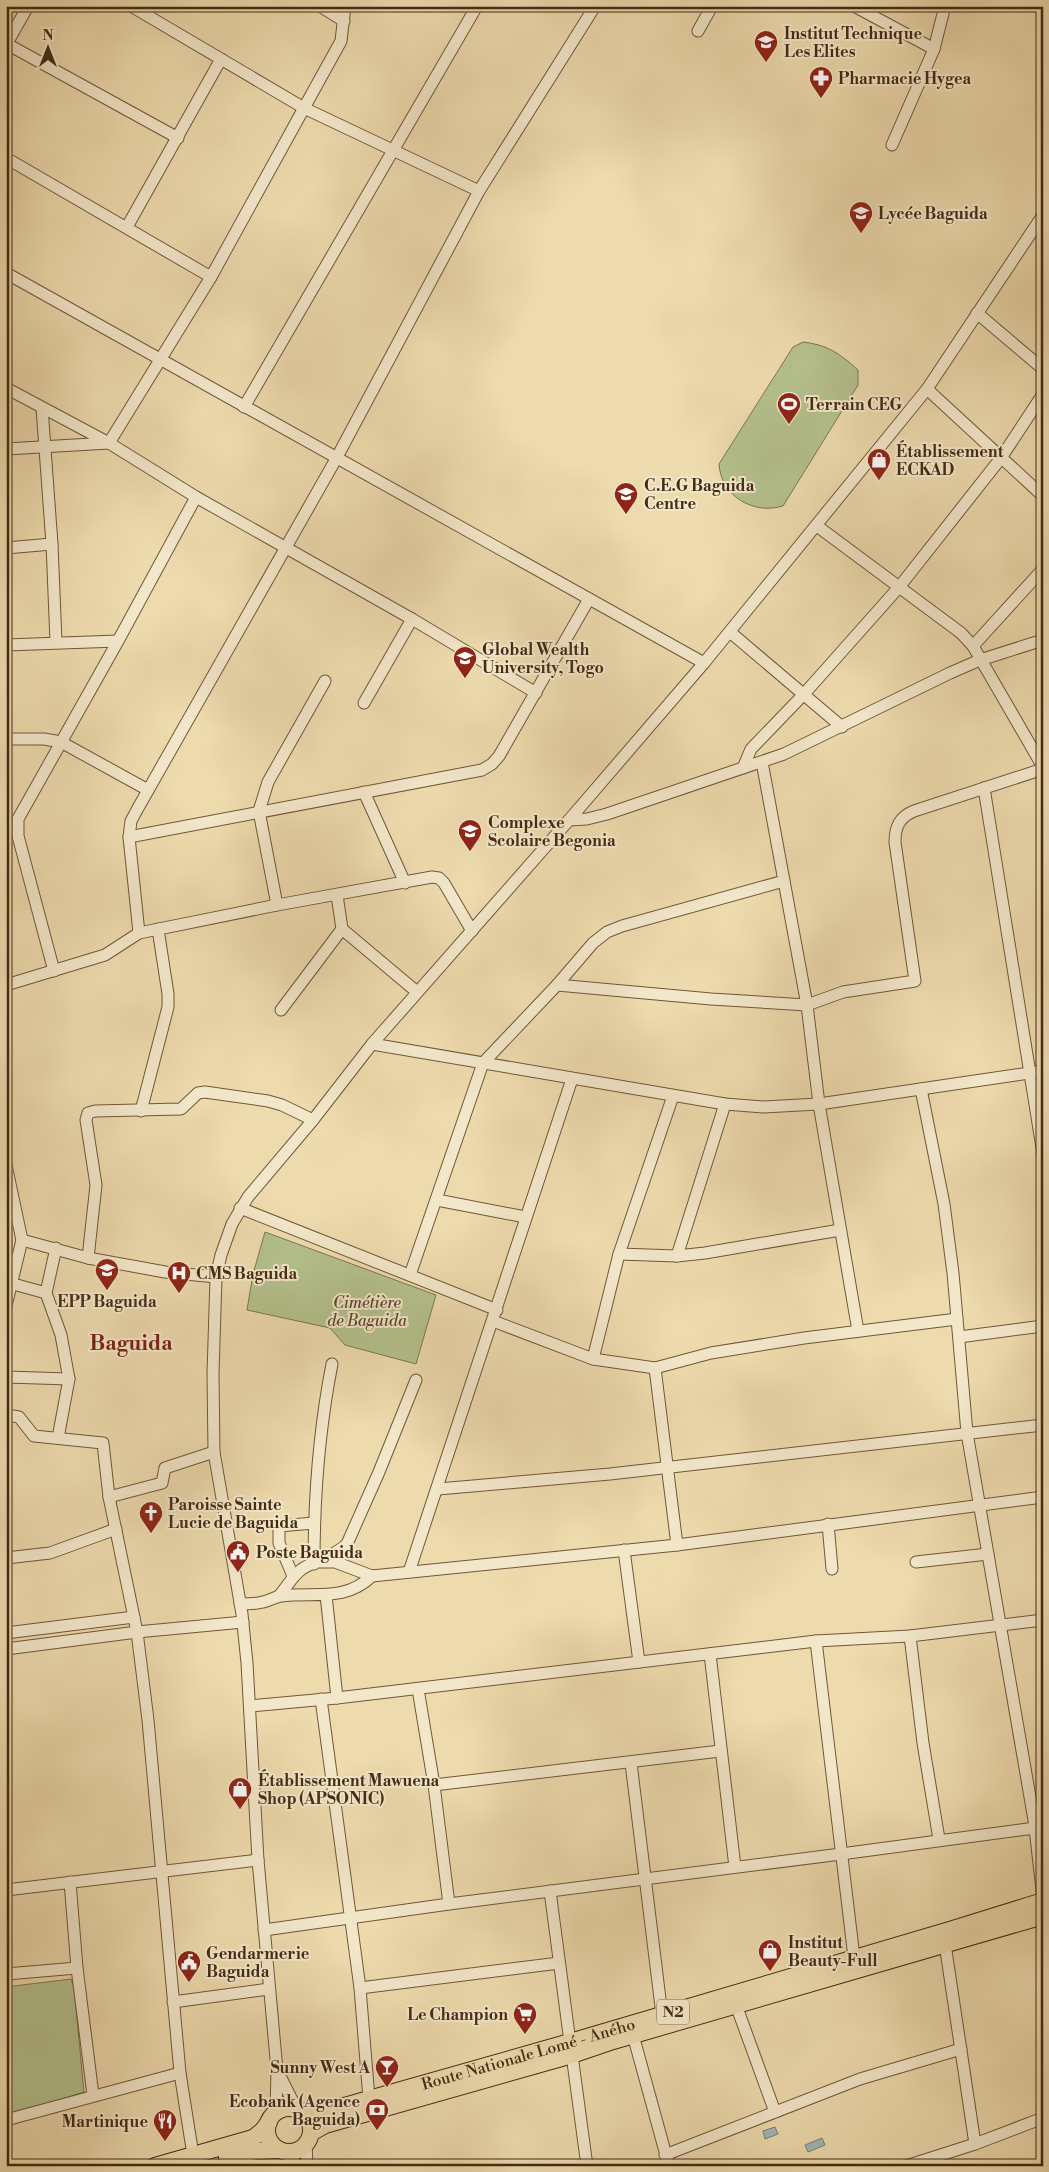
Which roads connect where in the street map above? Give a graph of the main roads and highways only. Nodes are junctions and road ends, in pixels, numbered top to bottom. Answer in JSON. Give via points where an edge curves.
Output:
{"nodes":[{"id":1,"x":1043,"y":1899,"type":"edge"},
{"id":2,"x":1043,"y":1916,"type":"edge"},
{"id":3,"x":571,"y":2049,"type":"junction"},
{"id":4,"x":299,"y":2111,"type":"junction"},
{"id":5,"x":272,"y":2117,"type":"junction"},
{"id":6,"x":309,"y":2138,"type":"junction"},
{"id":7,"x":282,"y":2151,"type":"junction"},
{"id":8,"x":195,"y":2160,"type":"edge"},
{"id":9,"x":155,"y":2166,"type":"edge"}],
"edges":[{"from":1,"to":3,"type":"highway","name":"Route Nationale Lomé - Aného","number":"N2","via":[[950,1930],[662,2015]]},
{"from":2,"to":3,"type":"highway","name":"Route Nationale Lomé - Aného","number":"N2","via":[[633,2036]]},
{"from":3,"to":4,"type":"highway","name":"Route Nationale Lomé - Aného","number":"N2","via":[[317,2112]]},
{"from":3,"to":6,"type":"highway","name":"Route Nationale Lomé - Aného","number":"N2","via":[[326,2125]]},
{"from":4,"to":5,"type":"highway","number":"N2","via":[[287,2108]]},
{"from":4,"to":6,"type":"highway","via":[[309,2120]]},
{"from":5,"to":7,"type":"highway","via":[[268,2138]]},
{"from":5,"to":8,"type":"highway","number":"N2","via":[[253,2138]]},
{"from":6,"to":7,"type":"highway","number":"N2","via":[[297,2151]]},
{"from":7,"to":8,"type":"highway","number":"N2","via":[[247,2152]]},
{"from":8,"to":9,"type":"highway","number":"N2"}]}
